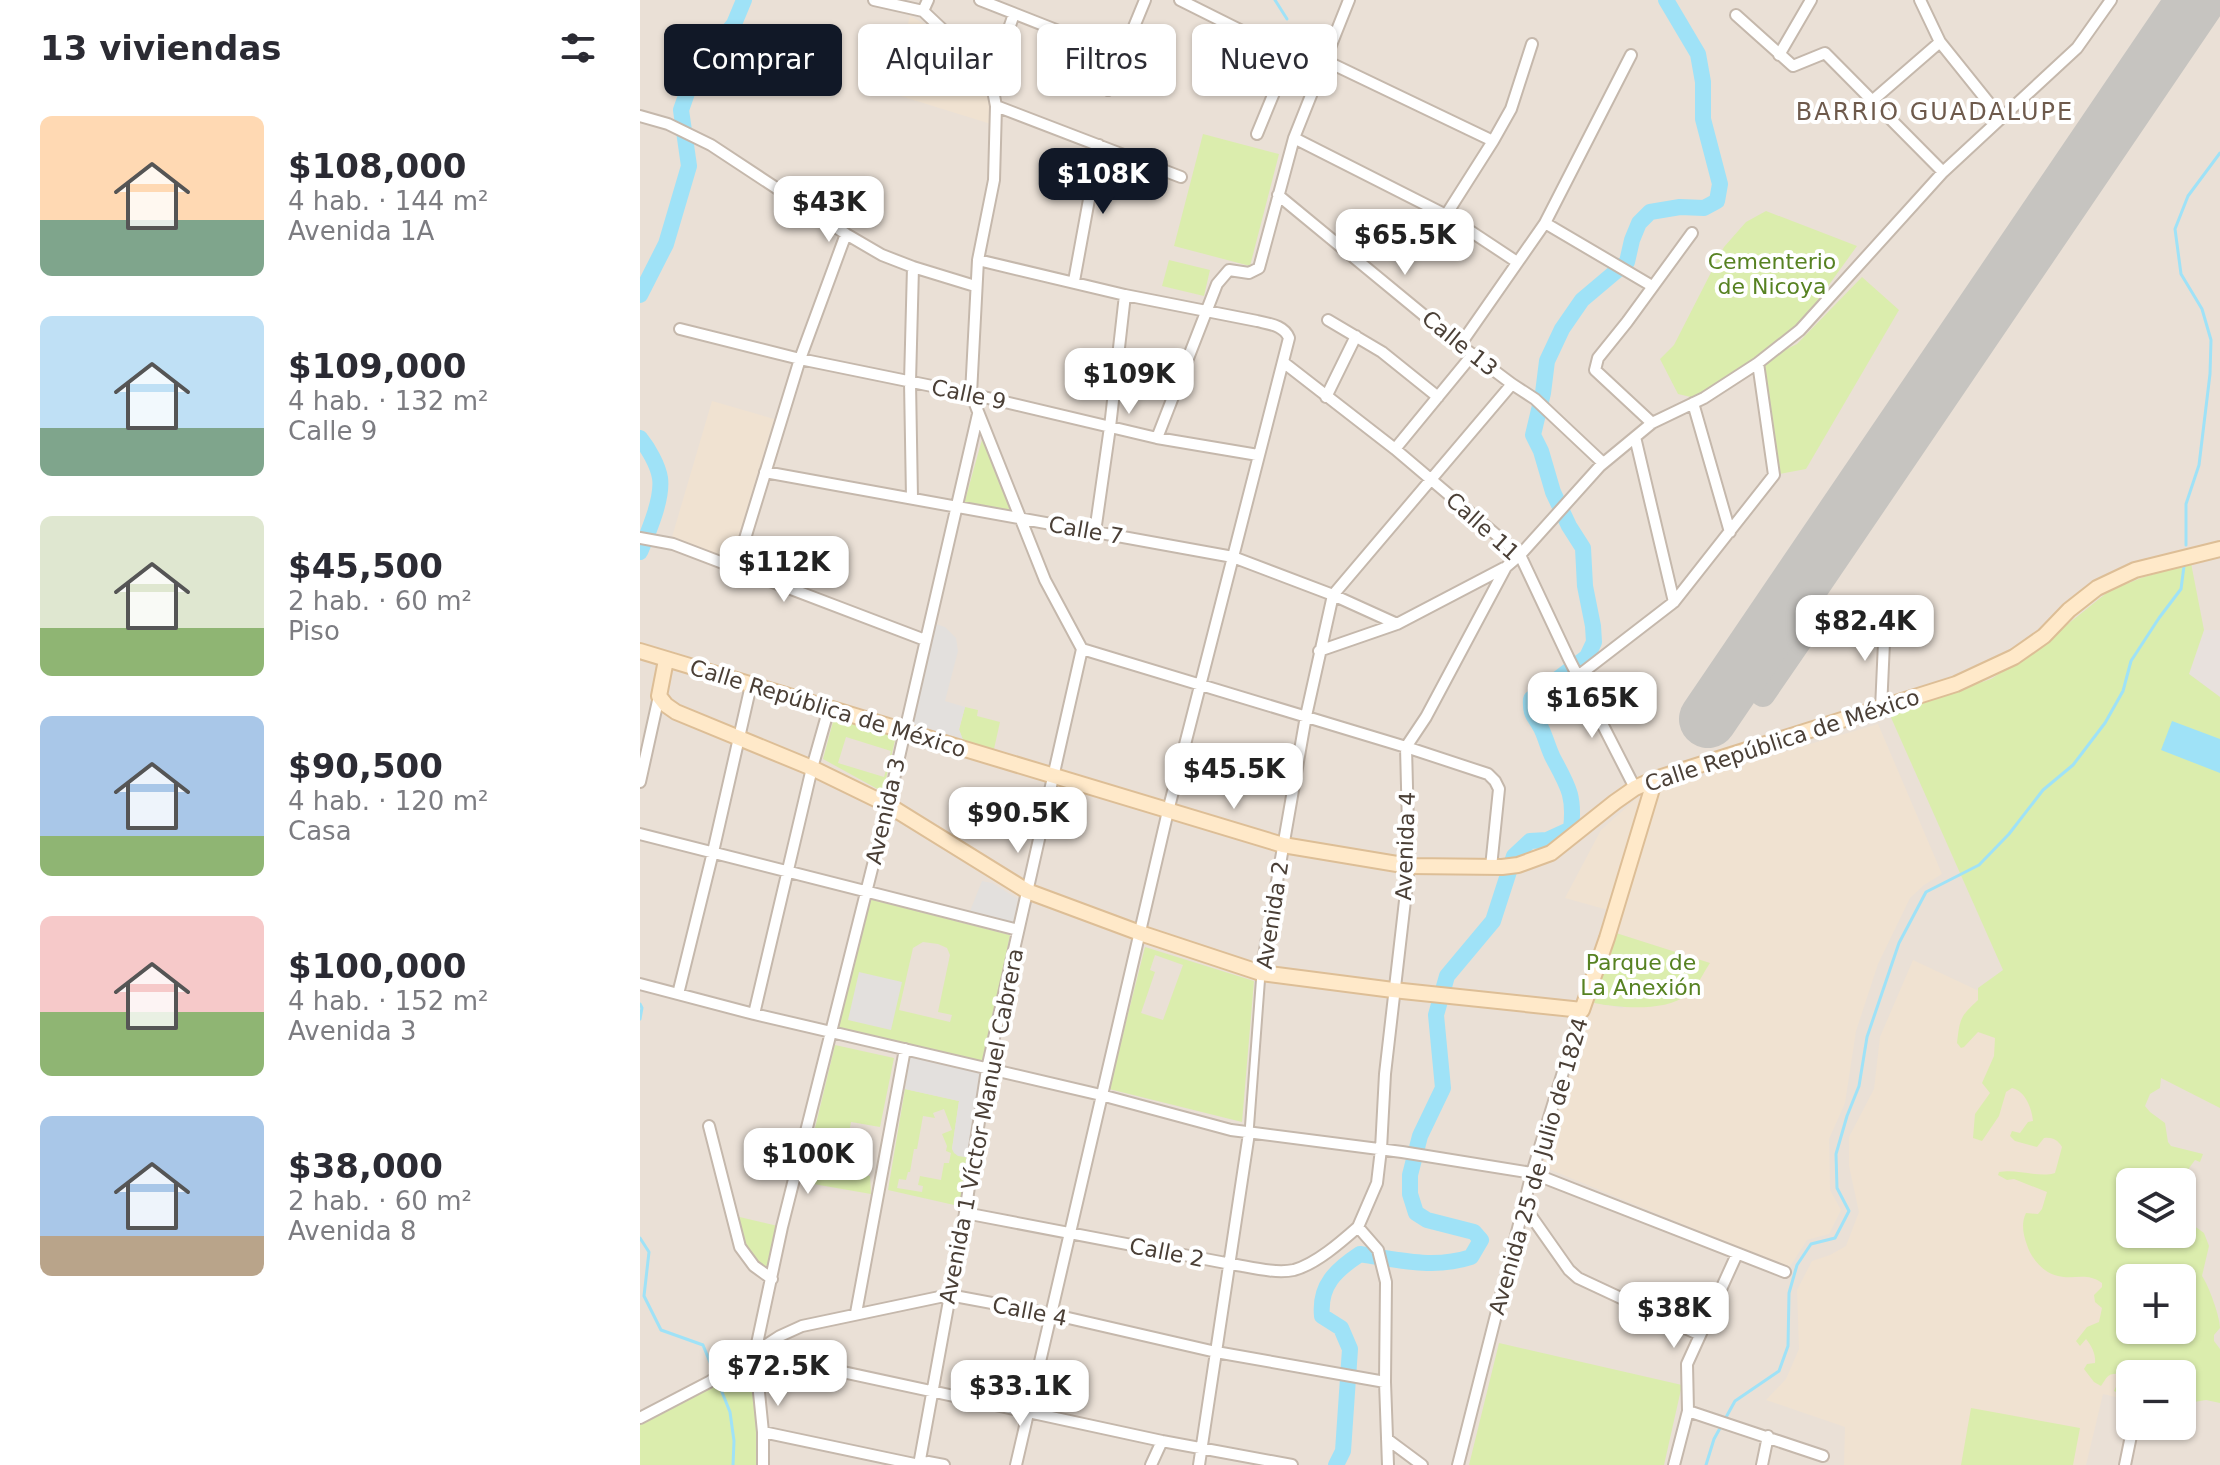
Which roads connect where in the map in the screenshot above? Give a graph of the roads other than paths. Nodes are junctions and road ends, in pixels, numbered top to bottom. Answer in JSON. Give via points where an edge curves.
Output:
{"nodes":[{"id":1,"x":874,"y":0,"type":"edge"},
{"id":2,"x":928,"y":0,"type":"edge"},
{"id":3,"x":980,"y":0,"type":"edge"},
{"id":4,"x":1145,"y":0,"type":"edge"},
{"id":5,"x":1180,"y":0,"type":"edge"},
{"id":6,"x":1349,"y":0,"type":"edge"},
{"id":7,"x":1811,"y":0,"type":"edge"},
{"id":8,"x":1920,"y":0,"type":"edge"},
{"id":9,"x":2111,"y":0,"type":"edge"},
{"id":10,"x":923,"y":11,"type":"junction"},
{"id":11,"x":1014,"y":14,"type":"junction"},
{"id":12,"x":1736,"y":15,"type":"dead end"},
{"id":13,"x":937,"y":24,"type":"edge"},
{"id":14,"x":1011,"y":24,"type":"edge"},
{"id":15,"x":1040,"y":24,"type":"edge"},
{"id":16,"x":1135,"y":24,"type":"edge"},
{"id":17,"x":1228,"y":24,"type":"edge"},
{"id":18,"x":1337,"y":32,"type":"edge"},
{"id":19,"x":1940,"y":42,"type":"junction"},
{"id":20,"x":1532,"y":44,"type":"dead end"},
{"id":21,"x":1631,"y":55,"type":"dead end"},
{"id":22,"x":1779,"y":55,"type":"junction"},
{"id":23,"x":1337,"y":66,"type":"edge"},
{"id":24,"x":994,"y":96,"type":"edge"},
{"id":25,"x":1273,"y":96,"type":"edge"},
{"id":26,"x":1311,"y":96,"type":"edge"},
{"id":27,"x":1872,"y":101,"type":"junction"},
{"id":28,"x":996,"y":106,"type":"junction"},
{"id":29,"x":640,"y":116,"type":"edge"},
{"id":30,"x":2001,"y":118,"type":"junction"},
{"id":31,"x":1257,"y":134,"type":"dead end"},
{"id":32,"x":1294,"y":138,"type":"junction"},
{"id":33,"x":1493,"y":141,"type":"junction"},
{"id":34,"x":1099,"y":145,"type":"junction"},
{"id":35,"x":1943,"y":172,"type":"junction"},
{"id":36,"x":1181,"y":177,"type":"dead end"},
{"id":37,"x":1278,"y":195,"type":"junction"},
{"id":38,"x":1446,"y":215,"type":"junction"},
{"id":39,"x":1545,"y":223,"type":"junction"},
{"id":40,"x":1692,"y":233,"type":"dead end"},
{"id":41,"x":846,"y":234,"type":"junction"},
{"id":42,"x":978,"y":260,"type":"junction"},
{"id":43,"x":1517,"y":262,"type":"junction"},
{"id":44,"x":913,"y":267,"type":"junction"},
{"id":45,"x":1074,"y":281,"type":"junction"},
{"id":46,"x":975,"y":286,"type":"junction"},
{"id":47,"x":1652,"y":286,"type":"junction"},
{"id":48,"x":1125,"y":295,"type":"junction"},
{"id":49,"x":1207,"y":313,"type":"junction"},
{"id":50,"x":1328,"y":320,"type":"dead end"},
{"id":51,"x":680,"y":329,"type":"dead end"},
{"id":52,"x":1356,"y":336,"type":"junction"},
{"id":53,"x":1460,"y":345,"type":"junction"},
{"id":54,"x":1473,"y":354,"type":"junction"},
{"id":55,"x":800,"y":359,"type":"junction"},
{"id":56,"x":1283,"y":362,"type":"junction"},
{"id":57,"x":1758,"y":363,"type":"junction"},
{"id":58,"x":910,"y":382,"type":"junction"},
{"id":59,"x":1512,"y":384,"type":"junction"},
{"id":60,"x":971,"y":394,"type":"junction"},
{"id":61,"x":1326,"y":397,"type":"junction"},
{"id":62,"x":1438,"y":397,"type":"junction"},
{"id":63,"x":1693,"y":403,"type":"junction"},
{"id":64,"x":978,"y":414,"type":"junction"},
{"id":65,"x":1652,"y":423,"type":"junction"},
{"id":66,"x":1110,"y":427,"type":"junction"},
{"id":67,"x":1635,"y":437,"type":"junction"},
{"id":68,"x":1157,"y":438,"type":"junction"},
{"id":69,"x":1395,"y":449,"type":"junction"},
{"id":70,"x":1258,"y":455,"type":"junction"},
{"id":71,"x":1603,"y":463,"type":"junction"},
{"id":72,"x":765,"y":472,"type":"junction"},
{"id":73,"x":1431,"y":479,"type":"junction"},
{"id":74,"x":912,"y":498,"type":"junction"},
{"id":75,"x":955,"y":506,"type":"junction"},
{"id":76,"x":1022,"y":519,"type":"junction"},
{"id":77,"x":1095,"y":532,"type":"junction"},
{"id":78,"x":1730,"y":532,"type":"junction"},
{"id":79,"x":644,"y":538,"type":"edge"},
{"id":80,"x":2220,"y":549,"type":"edge"},
{"id":81,"x":1520,"y":555,"type":"junction"},
{"id":82,"x":1233,"y":557,"type":"junction"},
{"id":83,"x":1506,"y":567,"type":"junction"},
{"id":84,"x":736,"y":568,"type":"junction"},
{"id":85,"x":1333,"y":595,"type":"junction"},
{"id":86,"x":1674,"y":602,"type":"junction"},
{"id":87,"x":1885,"y":620,"type":"dead end"},
{"id":88,"x":1397,"y":624,"type":"junction"},
{"id":89,"x":925,"y":640,"type":"junction"},
{"id":90,"x":1082,"y":649,"type":"junction"},
{"id":91,"x":640,"y":651,"type":"edge"},
{"id":92,"x":1319,"y":651,"type":"junction"},
{"id":93,"x":666,"y":660,"type":"junction"},
{"id":94,"x":1577,"y":674,"type":"junction"},
{"id":95,"x":1202,"y":684,"type":"junction"},
{"id":96,"x":751,"y":685,"type":"junction"},
{"id":97,"x":659,"y":696,"type":"junction"},
{"id":98,"x":829,"y":708,"type":"junction"},
{"id":99,"x":1881,"y":709,"type":"junction"},
{"id":100,"x":1306,"y":716,"type":"junction"},
{"id":101,"x":904,"y":732,"type":"junction"},
{"id":102,"x":737,"y":738,"type":"junction"},
{"id":103,"x":1406,"y":747,"type":"junction"},
{"id":104,"x":812,"y":768,"type":"junction"},
{"id":105,"x":1054,"y":774,"type":"junction"},
{"id":106,"x":1655,"y":779,"type":"junction"},
{"id":107,"x":640,"y":782,"type":"edge"},
{"id":108,"x":1635,"y":788,"type":"junction"},
{"id":109,"x":888,"y":805,"type":"junction"},
{"id":110,"x":1168,"y":811,"type":"junction"},
{"id":111,"x":640,"y":834,"type":"edge"},
{"id":112,"x":1283,"y":845,"type":"junction"},
{"id":113,"x":713,"y":852,"type":"junction"},
{"id":114,"x":1409,"y":866,"type":"junction"},
{"id":115,"x":1497,"y":867,"type":"junction"},
{"id":116,"x":788,"y":871,"type":"junction"},
{"id":117,"x":1027,"y":891,"type":"junction"},
{"id":118,"x":866,"y":892,"type":"junction"},
{"id":119,"x":1018,"y":930,"type":"junction"},
{"id":120,"x":1140,"y":933,"type":"junction"},
{"id":121,"x":1261,"y":973,"type":"junction"},
{"id":122,"x":640,"y":984,"type":"edge"},
{"id":123,"x":1393,"y":990,"type":"junction"},
{"id":124,"x":678,"y":994,"type":"junction"},
{"id":125,"x":1582,"y":1010,"type":"junction"},
{"id":126,"x":754,"y":1014,"type":"junction"},
{"id":127,"x":832,"y":1033,"type":"junction"},
{"id":128,"x":905,"y":1049,"type":"junction"},
{"id":129,"x":987,"y":1069,"type":"junction"},
{"id":130,"x":1101,"y":1095,"type":"junction"},
{"id":131,"x":709,"y":1126,"type":"dead end"},
{"id":132,"x":1249,"y":1133,"type":"junction"},
{"id":133,"x":1381,"y":1149,"type":"junction"},
{"id":134,"x":1532,"y":1173,"type":"junction"},
{"id":135,"x":1524,"y":1206,"type":"junction"},
{"id":136,"x":965,"y":1213,"type":"junction"},
{"id":137,"x":1358,"y":1227,"type":"junction"},
{"id":138,"x":1068,"y":1233,"type":"junction"},
{"id":139,"x":1737,"y":1254,"type":"junction"},
{"id":140,"x":1231,"y":1264,"type":"junction"},
{"id":141,"x":1785,"y":1272,"type":"dead end"},
{"id":142,"x":772,"y":1279,"type":"junction"},
{"id":143,"x":949,"y":1295,"type":"junction"},
{"id":144,"x":856,"y":1313,"type":"junction"},
{"id":145,"x":1051,"y":1314,"type":"junction"},
{"id":146,"x":1700,"y":1335,"type":"junction"},
{"id":147,"x":1216,"y":1352,"type":"junction"},
{"id":148,"x":755,"y":1353,"type":"junction"},
{"id":149,"x":1385,"y":1382,"type":"junction"},
{"id":150,"x":933,"y":1393,"type":"junction"},
{"id":151,"x":1688,"y":1411,"type":"junction"},
{"id":152,"x":1029,"y":1412,"type":"junction"},
{"id":153,"x":640,"y":1418,"type":"edge"},
{"id":154,"x":763,"y":1432,"type":"junction"},
{"id":155,"x":1768,"y":1436,"type":"junction"},
{"id":156,"x":1387,"y":1439,"type":"junction"},
{"id":157,"x":2130,"y":1440,"type":"edge"},
{"id":158,"x":1162,"y":1441,"type":"junction"},
{"id":159,"x":1202,"y":1448,"type":"junction"},
{"id":160,"x":1823,"y":1456,"type":"dead end"},
{"id":161,"x":763,"y":1465,"type":"edge"},
{"id":162,"x":919,"y":1465,"type":"edge"},
{"id":163,"x":944,"y":1465,"type":"edge"},
{"id":164,"x":1016,"y":1465,"type":"edge"},
{"id":165,"x":1151,"y":1465,"type":"edge"},
{"id":166,"x":1199,"y":1465,"type":"edge"},
{"id":167,"x":1292,"y":1465,"type":"edge"},
{"id":168,"x":1388,"y":1465,"type":"edge"},
{"id":169,"x":1422,"y":1465,"type":"edge"},
{"id":170,"x":1458,"y":1465,"type":"edge"},
{"id":171,"x":1674,"y":1465,"type":"edge"},
{"id":172,"x":1762,"y":1465,"type":"edge"},
{"id":173,"x":2125,"y":1465,"type":"edge"}],
"edges":[{"from":1,"to":10,"type":"street"},
{"from":2,"to":10,"type":"street"},
{"from":3,"to":11,"type":"street"},
{"from":4,"to":16,"type":"street"},
{"from":5,"to":17,"type":"street"},
{"from":6,"to":18,"type":"street"},
{"from":7,"to":22,"type":"street"},
{"from":8,"to":19,"type":"street"},
{"from":9,"to":30,"type":"street","via":[[2077,48]]},
{"from":10,"to":13,"type":"street"},
{"from":11,"to":14,"type":"street"},
{"from":11,"to":15,"type":"street"},
{"from":12,"to":22,"type":"street"},
{"from":19,"to":27,"type":"street"},
{"from":19,"to":30,"type":"street"},
{"from":20,"to":33,"type":"street","via":[[1511,109]]},
{"from":21,"to":39,"type":"street"},
{"from":22,"to":27,"type":"street","via":[[1793,66],[1825,53]]},
{"from":23,"to":33,"type":"street"},
{"from":24,"to":28,"type":"street"},
{"from":25,"to":31,"type":"street"},
{"from":26,"to":32,"type":"street"},
{"from":27,"to":35,"type":"street"},
{"from":28,"to":34,"type":"street"},
{"from":28,"to":42,"type":"street","via":[[994,180]]},
{"from":29,"to":41,"type":"street","via":[[711,145]]},
{"from":30,"to":35,"type":"street"},
{"from":32,"to":37,"type":"street"},
{"from":32,"to":38,"type":"street"},
{"from":33,"to":38,"type":"street"},
{"from":34,"to":36,"type":"street"},
{"from":34,"to":45,"type":"street"},
{"from":35,"to":57,"type":"street","via":[[1800,330]]},
{"from":37,"to":49,"type":"street","via":[[1259,268],[1249,273],[1229,270],[1217,284]]},
{"from":37,"to":53,"type":"street","name":"Calle 13"},
{"from":38,"to":43,"type":"street"},
{"from":39,"to":43,"type":"street"},
{"from":39,"to":47,"type":"street"},
{"from":40,"to":47,"type":"street"},
{"from":41,"to":44,"type":"street"},
{"from":41,"to":55,"type":"street"},
{"from":42,"to":45,"type":"street"},
{"from":42,"to":46,"type":"street"},
{"from":43,"to":53,"type":"street"},
{"from":44,"to":46,"type":"street"},
{"from":44,"to":58,"type":"street"},
{"from":45,"to":48,"type":"street"},
{"from":46,"to":60,"type":"street"},
{"from":47,"to":65,"type":"street","via":[[1598,358],[1595,370]]},
{"from":48,"to":49,"type":"street"},
{"from":48,"to":66,"type":"street"},
{"from":49,"to":56,"type":"street","via":[[1278,326],[1289,338]]},
{"from":49,"to":68,"type":"street"},
{"from":50,"to":52,"type":"street"},
{"from":51,"to":55,"type":"street","name":"Calle 9"},
{"from":52,"to":61,"type":"street"},
{"from":52,"to":62,"type":"street"},
{"from":53,"to":54,"type":"street","name":"Calle 13"},
{"from":54,"to":59,"type":"street","name":"Calle 13"},
{"from":54,"to":62,"type":"street"},
{"from":55,"to":58,"type":"street","name":"Calle 9"},
{"from":55,"to":72,"type":"street"},
{"from":56,"to":61,"type":"street","name":"Calle 11"},
{"from":56,"to":70,"type":"street"},
{"from":57,"to":63,"type":"street"},
{"from":57,"to":78,"type":"street","via":[[1774,475]]},
{"from":58,"to":60,"type":"street","name":"Calle 9"},
{"from":58,"to":74,"type":"street"},
{"from":59,"to":71,"type":"street","name":"Calle 13","via":[[1546,408]]},
{"from":59,"to":73,"type":"street","name":"Avenida 2"},
{"from":60,"to":64,"type":"street"},
{"from":60,"to":66,"type":"street","name":"Calle 9"},
{"from":61,"to":69,"type":"street","name":"Calle 11"},
{"from":62,"to":69,"type":"street"},
{"from":63,"to":65,"type":"street"},
{"from":63,"to":78,"type":"street"},
{"from":64,"to":75,"type":"street","name":"Avenida 3"},
{"from":64,"to":76,"type":"street"},
{"from":65,"to":67,"type":"street"},
{"from":66,"to":68,"type":"street","name":"Calle 9"},
{"from":66,"to":77,"type":"street"},
{"from":67,"to":71,"type":"street"},
{"from":67,"to":86,"type":"street"},
{"from":68,"to":70,"type":"street","name":"Calle 9"},
{"from":69,"to":73,"type":"street","name":"Calle 11"},
{"from":70,"to":82,"type":"street"},
{"from":71,"to":81,"type":"street"},
{"from":72,"to":74,"type":"street","name":"Calle 7"},
{"from":72,"to":84,"type":"street"},
{"from":73,"to":81,"type":"street","name":"Calle 11"},
{"from":73,"to":85,"type":"street","name":"Avenida 2"},
{"from":74,"to":75,"type":"street","name":"Calle 7"},
{"from":75,"to":76,"type":"street","name":"Calle 7"},
{"from":75,"to":89,"type":"street","name":"Avenida 3"},
{"from":76,"to":77,"type":"street","name":"Calle 7"},
{"from":76,"to":90,"type":"street","via":[[1045,580]]},
{"from":77,"to":82,"type":"street","name":"Calle 7"},
{"from":78,"to":86,"type":"street"},
{"from":79,"to":84,"type":"street"},
{"from":80,"to":99,"type":"main road","name":"Calle República de México","via":[[2135,570],[2097,588],[2014,657],[1956,684]]},
{"from":81,"to":83,"type":"street"},
{"from":81,"to":94,"type":"street","name":"Calle 11"},
{"from":82,"to":85,"type":"street","name":"Calle 7"},
{"from":82,"to":95,"type":"street"},
{"from":83,"to":88,"type":"street"},
{"from":83,"to":103,"type":"street"},
{"from":84,"to":89,"type":"street"},
{"from":85,"to":88,"type":"street","name":"Calle 7"},
{"from":85,"to":92,"type":"street","name":"Avenida 2"},
{"from":86,"to":94,"type":"street"},
{"from":87,"to":99,"type":"street"},
{"from":88,"to":92,"type":"street"},
{"from":89,"to":101,"type":"street","name":"Avenida 3"},
{"from":90,"to":95,"type":"street"},
{"from":90,"to":105,"type":"street","name":"Avenida 1 Víctor Manuel Cabrera"},
{"from":91,"to":93,"type":"main road","name":"Calle República de México"},
{"from":92,"to":100,"type":"street","name":"Avenida 2"},
{"from":93,"to":96,"type":"main road","name":"Calle República de México"},
{"from":93,"to":97,"type":"main road"},
{"from":94,"to":108,"type":"street","name":"Calle 11"},
{"from":95,"to":100,"type":"street"},
{"from":95,"to":110,"type":"street"},
{"from":96,"to":98,"type":"main road","name":"Calle República de México"},
{"from":96,"to":102,"type":"street"},
{"from":97,"to":102,"type":"main road","via":[[676,712]]},
{"from":97,"to":107,"type":"street"},
{"from":98,"to":101,"type":"main road","name":"Calle República de México"},
{"from":98,"to":104,"type":"street"},
{"from":99,"to":106,"type":"main road","name":"Calle República de México"},
{"from":100,"to":103,"type":"street"},
{"from":100,"to":112,"type":"street","name":"Avenida 2"},
{"from":101,"to":105,"type":"main road","name":"Calle República de México"},
{"from":101,"to":109,"type":"street","name":"Avenida 3"},
{"from":102,"to":104,"type":"main road"},
{"from":102,"to":113,"type":"street"},
{"from":103,"to":114,"type":"street","name":"Avenida 4"},
{"from":103,"to":115,"type":"street","via":[[1473,768],[1495,781]]},
{"from":104,"to":109,"type":"main road"},
{"from":104,"to":116,"type":"street"},
{"from":105,"to":110,"type":"main road","name":"Calle República de México"},
{"from":105,"to":117,"type":"street","name":"Avenida 1 Víctor Manuel Cabrera"},
{"from":106,"to":108,"type":"main road","name":"Calle República de México"},
{"from":106,"to":125,"type":"main road","name":"Avenida 25 de Julio de 1824"},
{"from":108,"to":115,"type":"main road","name":"Calle República de México","via":[[1551,853]]},
{"from":109,"to":117,"type":"main road"},
{"from":109,"to":118,"type":"street","name":"Avenida 3"},
{"from":110,"to":112,"type":"main road","name":"Calle República de México"},
{"from":110,"to":120,"type":"street"},
{"from":111,"to":113,"type":"street"},
{"from":112,"to":114,"type":"main road","name":"Calle República de México"},
{"from":112,"to":121,"type":"street","name":"Avenida 2"},
{"from":113,"to":116,"type":"street"},
{"from":113,"to":124,"type":"street"},
{"from":114,"to":115,"type":"main road","name":"Calle República de México"},
{"from":114,"to":123,"type":"street","name":"Avenida 4"},
{"from":116,"to":118,"type":"street"},
{"from":116,"to":126,"type":"street"},
{"from":117,"to":119,"type":"street","name":"Avenida 1 Víctor Manuel Cabrera"},
{"from":117,"to":120,"type":"main road"},
{"from":118,"to":119,"type":"street"},
{"from":118,"to":127,"type":"street","name":"Avenida 3"},
{"from":119,"to":129,"type":"street","name":"Avenida 1 Víctor Manuel Cabrera"},
{"from":120,"to":121,"type":"main road"},
{"from":120,"to":130,"type":"street"},
{"from":121,"to":123,"type":"main road"},
{"from":121,"to":132,"type":"street","name":"Avenida 2"},
{"from":122,"to":124,"type":"street"},
{"from":123,"to":125,"type":"main road"},
{"from":123,"to":133,"type":"street","name":"Avenida 4"},
{"from":124,"to":126,"type":"street"},
{"from":125,"to":134,"type":"street","name":"Avenida 25 de Julio de 1824"},
{"from":126,"to":127,"type":"street"},
{"from":127,"to":128,"type":"street"},
{"from":127,"to":142,"type":"street","name":"Avenida 3"},
{"from":128,"to":129,"type":"street"},
{"from":128,"to":144,"type":"street"},
{"from":129,"to":130,"type":"street"},
{"from":129,"to":136,"type":"street","name":"Avenida 1 Víctor Manuel Cabrera"},
{"from":130,"to":132,"type":"street"},
{"from":130,"to":138,"type":"street"},
{"from":131,"to":142,"type":"street","via":[[740,1247]]},
{"from":132,"to":133,"type":"street"},
{"from":132,"to":140,"type":"street","name":"Avenida 2"},
{"from":133,"to":134,"type":"street"},
{"from":133,"to":137,"type":"street","name":"Avenida 4","via":[[1377,1183]]},
{"from":134,"to":135,"type":"street","name":"Avenida 25 de Julio de 1824"},
{"from":134,"to":139,"type":"street"},
{"from":135,"to":146,"type":"street","via":[[1578,1278]]},
{"from":135,"to":170,"type":"street","name":"Avenida 25 de Julio de 1824"},
{"from":136,"to":138,"type":"street","name":"Calle 2"},
{"from":136,"to":143,"type":"street","name":"Avenida 1 Víctor Manuel Cabrera"},
{"from":137,"to":140,"type":"street","name":"Calle 2","via":[[1294,1270]]},
{"from":137,"to":149,"type":"street","via":[[1378,1250],[1384,1269]]},
{"from":138,"to":140,"type":"street","name":"Calle 2"},
{"from":138,"to":145,"type":"street"},
{"from":139,"to":141,"type":"street"},
{"from":139,"to":146,"type":"street"},
{"from":140,"to":147,"type":"street","name":"Avenida 2"},
{"from":142,"to":148,"type":"street","name":"Avenida 3"},
{"from":143,"to":144,"type":"street","name":"Calle 4"},
{"from":143,"to":145,"type":"street","name":"Calle 4"},
{"from":143,"to":150,"type":"street","name":"Avenida 1 Víctor Manuel Cabrera"},
{"from":144,"to":148,"type":"street","name":"Calle 4","via":[[802,1326]]},
{"from":145,"to":147,"type":"street","name":"Calle 4"},
{"from":145,"to":152,"type":"street"},
{"from":146,"to":151,"type":"street","via":[[1687,1364]]},
{"from":147,"to":149,"type":"street","name":"Calle 4"},
{"from":147,"to":159,"type":"street","name":"Avenida 2"},
{"from":148,"to":150,"type":"street"},
{"from":148,"to":153,"type":"street","name":"Calle 4"},
{"from":148,"to":154,"type":"street","name":"Avenida 3"},
{"from":149,"to":156,"type":"street"},
{"from":150,"to":152,"type":"street"},
{"from":150,"to":162,"type":"street","name":"Avenida 1 Víctor Manuel Cabrera"},
{"from":151,"to":155,"type":"street"},
{"from":151,"to":171,"type":"street"},
{"from":152,"to":158,"type":"street"},
{"from":152,"to":164,"type":"street"},
{"from":154,"to":161,"type":"street","name":"Avenida 3"},
{"from":154,"to":162,"type":"street"},
{"from":155,"to":160,"type":"street"},
{"from":155,"to":172,"type":"street"},
{"from":156,"to":168,"type":"street"},
{"from":156,"to":169,"type":"street"},
{"from":157,"to":173,"type":"street"},
{"from":158,"to":159,"type":"street"},
{"from":158,"to":165,"type":"street"},
{"from":159,"to":166,"type":"street","name":"Avenida 2"},
{"from":159,"to":167,"type":"street"},
{"from":162,"to":163,"type":"street"}]}
